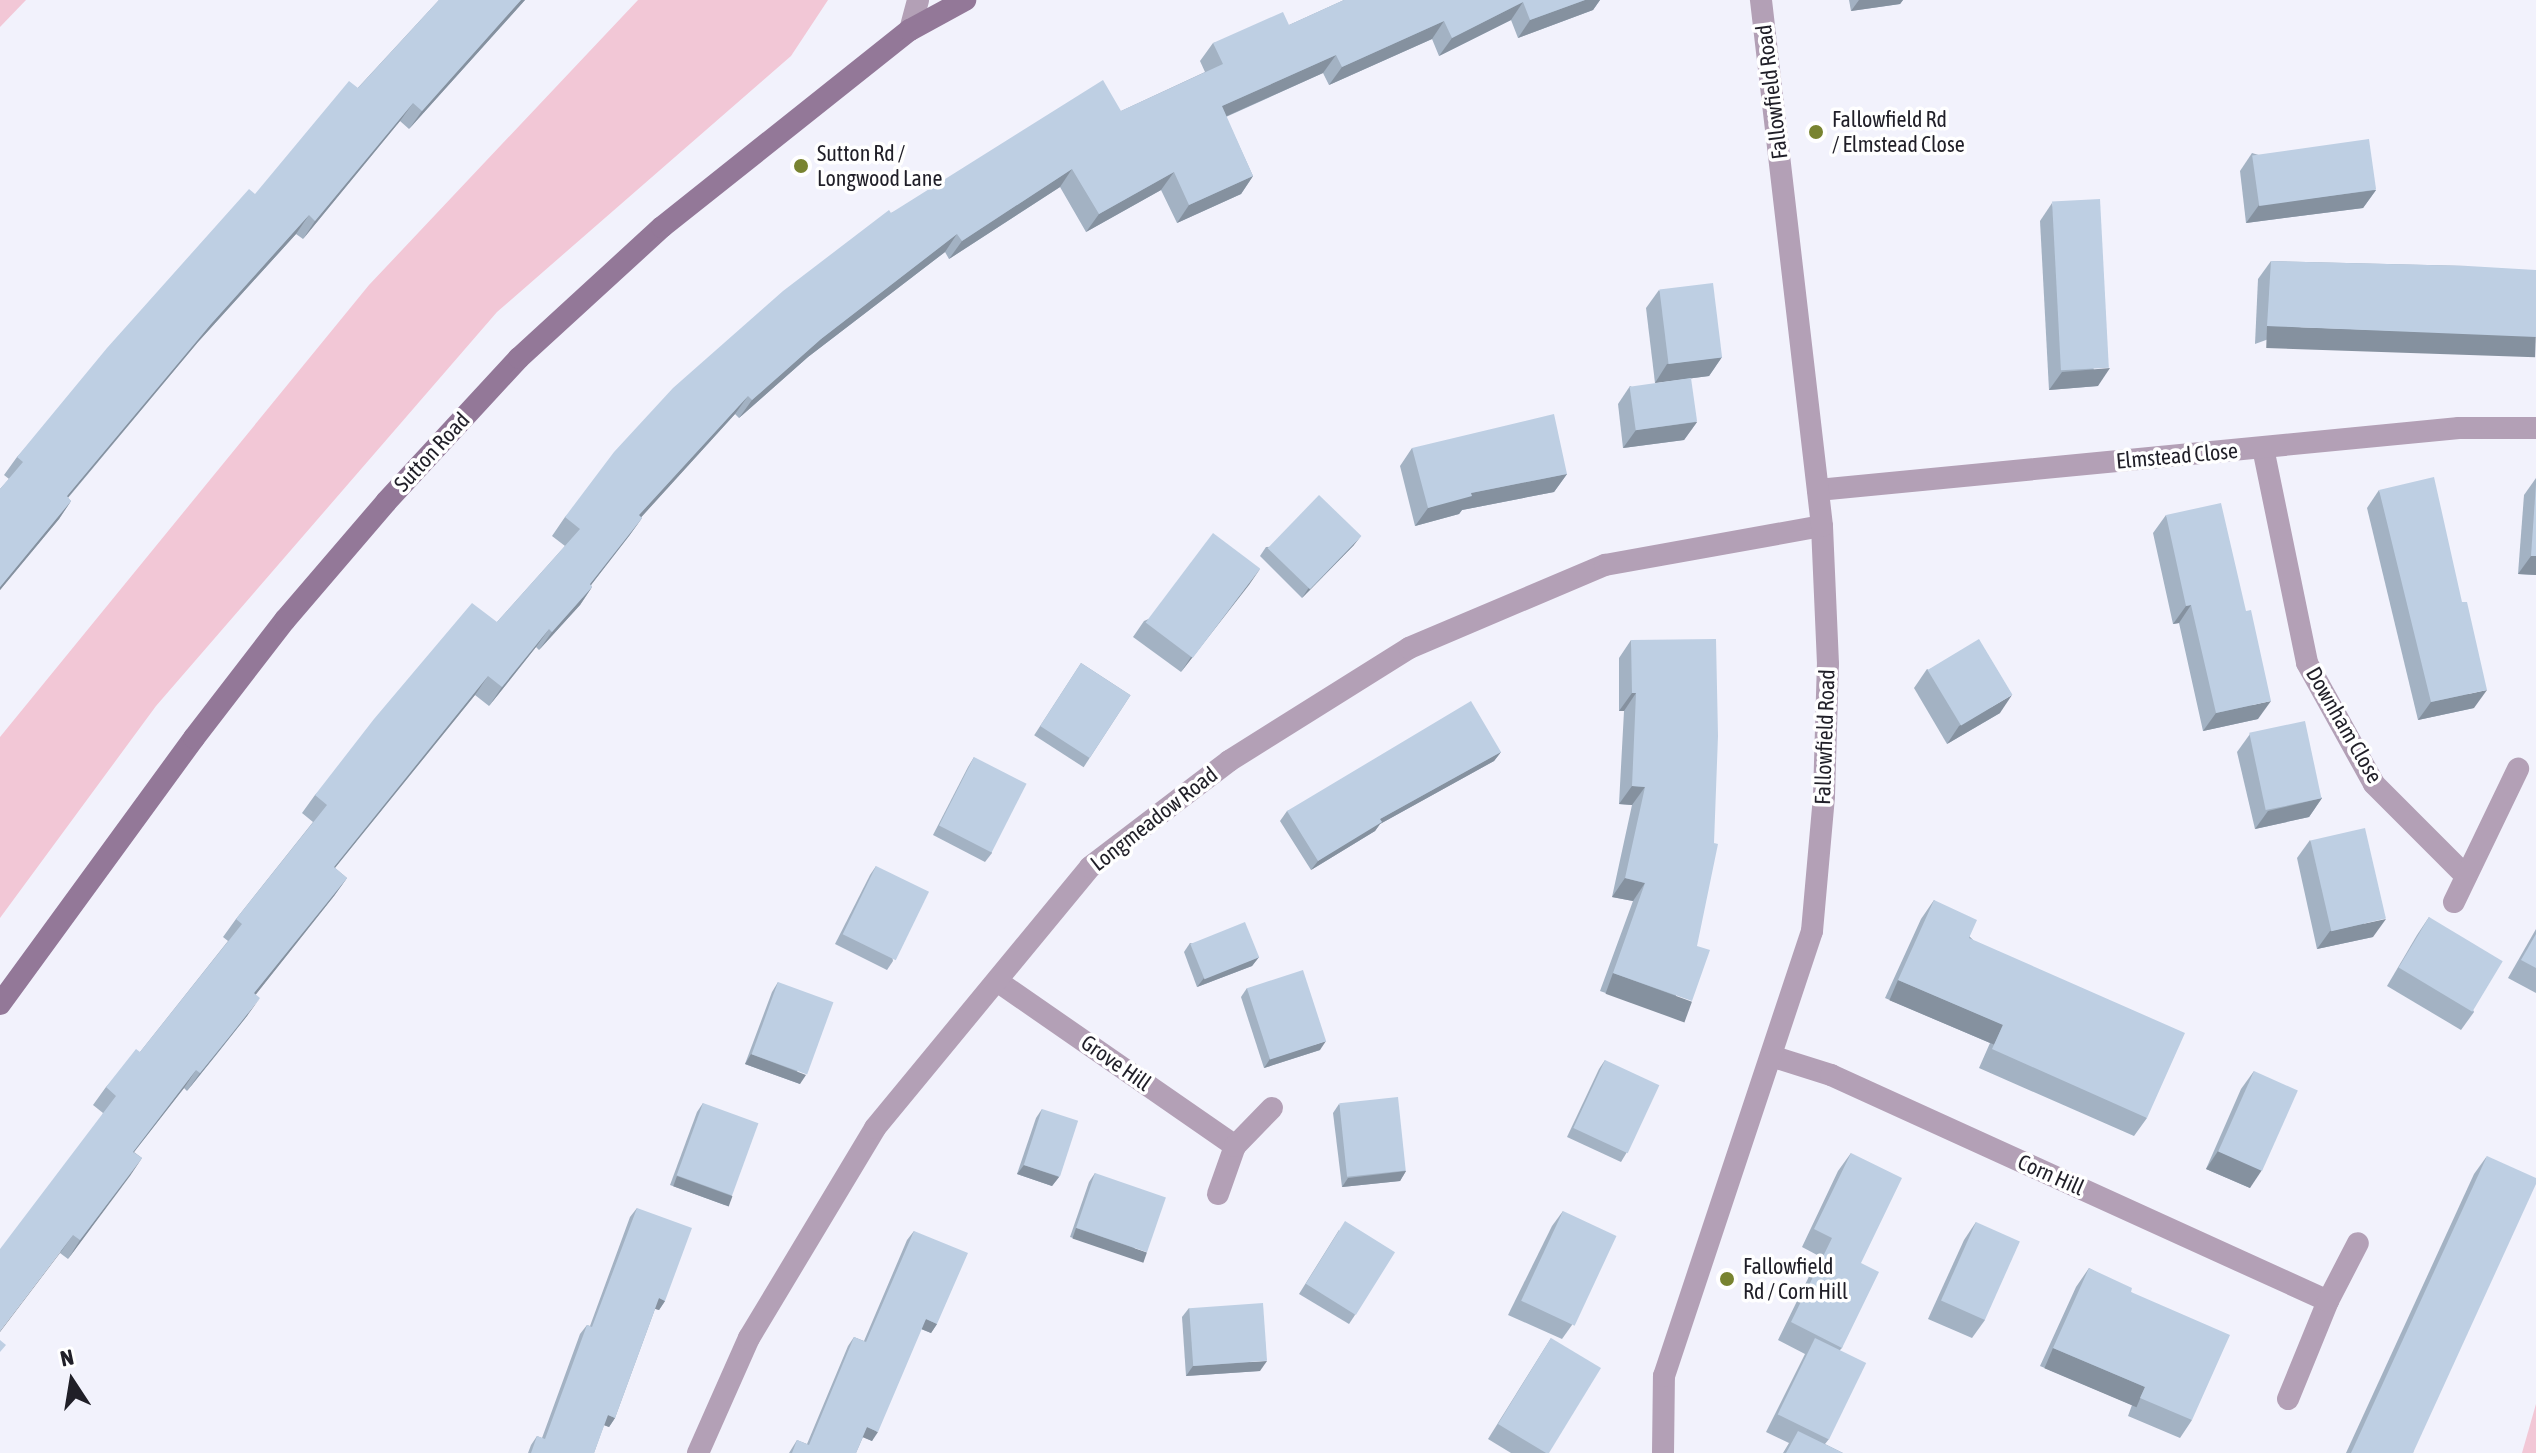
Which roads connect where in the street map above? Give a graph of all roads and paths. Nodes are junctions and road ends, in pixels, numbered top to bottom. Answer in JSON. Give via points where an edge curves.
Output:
{"nodes":[{"id":1,"x":918,"y":0,"type":"edge"},
{"id":2,"x":965,"y":0,"type":"edge"},
{"id":3,"x":1761,"y":0,"type":"edge"},
{"id":4,"x":910,"y":30,"type":"junction"},
{"id":5,"x":2536,"y":428,"type":"edge"},
{"id":6,"x":2263,"y":448,"type":"junction"},
{"id":7,"x":1818,"y":490,"type":"junction"},
{"id":8,"x":1822,"y":526,"type":"junction"},
{"id":9,"x":2518,"y":769,"type":"dead end"},
{"id":10,"x":2466,"y":876,"type":"junction"},
{"id":11,"x":2454,"y":902,"type":"dead end"},
{"id":12,"x":997,"y":981,"type":"junction"},
{"id":13,"x":0,"y":1004,"type":"edge"},
{"id":14,"x":1771,"y":1056,"type":"junction"},
{"id":15,"x":1272,"y":1108,"type":"dead end"},
{"id":16,"x":1235,"y":1146,"type":"junction"},
{"id":17,"x":1218,"y":1194,"type":"dead end"},
{"id":18,"x":2358,"y":1243,"type":"dead end"},
{"id":19,"x":2328,"y":1301,"type":"junction"},
{"id":20,"x":2288,"y":1399,"type":"dead end"},
{"id":21,"x":698,"y":1453,"type":"edge"},
{"id":22,"x":1663,"y":1453,"type":"edge"}],
"edges":[{"from":1,"to":4,"type":"street"},
{"from":2,"to":4,"type":"main road","name":"Sutton Road"},
{"from":3,"to":7,"type":"street","name":"Fallowfield Road"},
{"from":4,"to":13,"type":"main road","name":"Sutton Road","via":[[662,227],[519,358],[285,620]]},
{"from":5,"to":6,"type":"street","name":"Elmstead Close","via":[[2459,428]]},
{"from":6,"to":7,"type":"street","name":"Elmstead Close"},
{"from":6,"to":10,"type":"street","name":"Downham Close","via":[[2307,663],[2374,784]]},
{"from":7,"to":8,"type":"street","name":"Fallowfield Road"},
{"from":8,"to":12,"type":"street","name":"Longmeadow Road","via":[[1605,565],[1409,648],[1229,761],[1090,867]]},
{"from":8,"to":14,"type":"street","name":"Fallowfield Road","via":[[1828,664],[1812,931]]},
{"from":9,"to":10,"type":"street"},
{"from":10,"to":11,"type":"street"},
{"from":12,"to":16,"type":"street","name":"Grove Hill"},
{"from":12,"to":21,"type":"street","name":"Longmeadow Road","via":[[875,1128],[749,1338]]},
{"from":14,"to":19,"type":"street","name":"Corn Hill","via":[[1831,1075]]},
{"from":14,"to":22,"type":"street","name":"Fallowfield Road","via":[[1664,1376]]},
{"from":15,"to":16,"type":"street"},
{"from":16,"to":17,"type":"street"},
{"from":18,"to":19,"type":"street"},
{"from":19,"to":20,"type":"street"}]}
